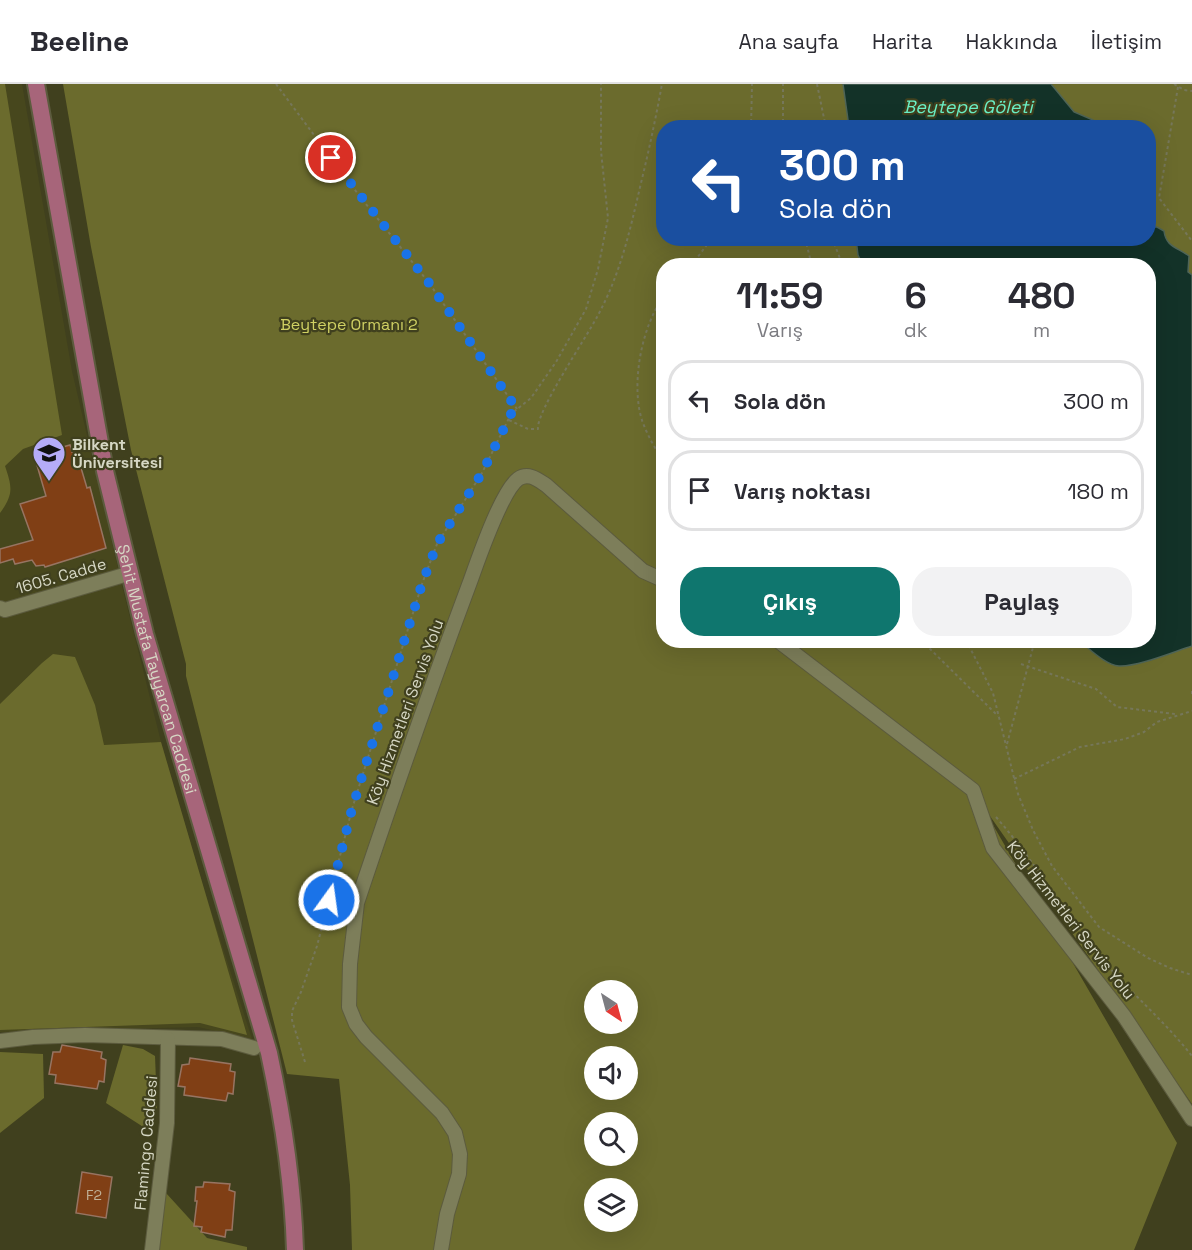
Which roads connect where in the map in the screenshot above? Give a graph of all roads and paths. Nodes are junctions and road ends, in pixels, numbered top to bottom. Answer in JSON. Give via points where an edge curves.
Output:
{"nodes":[{"id":1,"x":36,"y":84,"type":"edge"},
{"id":2,"x":276,"y":84,"type":"edge"},
{"id":3,"x":601,"y":84,"type":"edge"},
{"id":4,"x":662,"y":84,"type":"edge"},
{"id":5,"x":752,"y":84,"type":"edge"},
{"id":6,"x":783,"y":84,"type":"edge"},
{"id":7,"x":817,"y":84,"type":"edge"},
{"id":8,"x":1174,"y":84,"type":"edge"},
{"id":9,"x":1178,"y":87,"type":"junction"},
{"id":10,"x":1192,"y":90,"type":"edge"},
{"id":11,"x":751,"y":120,"type":"edge"},
{"id":12,"x":783,"y":120,"type":"edge"},
{"id":13,"x":824,"y":120,"type":"edge"},
{"id":14,"x":1192,"y":242,"type":"edge"},
{"id":15,"x":656,"y":311,"type":"edge"},
{"id":16,"x":517,"y":409,"type":"junction"},
{"id":17,"x":509,"y":420,"type":"junction"},
{"id":18,"x":656,"y":450,"type":"edge"},
{"id":19,"x":131,"y":573,"type":"junction"},
{"id":20,"x":656,"y":577,"type":"edge"},
{"id":21,"x":0,"y":608,"type":"edge"},
{"id":22,"x":787,"y":648,"type":"edge"},
{"id":23,"x":929,"y":648,"type":"edge"},
{"id":24,"x":970,"y":648,"type":"edge"},
{"id":25,"x":1032,"y":648,"type":"edge"},
{"id":26,"x":1021,"y":664,"type":"dead end"},
{"id":27,"x":1027,"y":667,"type":"junction"},
{"id":28,"x":1192,"y":691,"type":"edge"},
{"id":29,"x":1192,"y":696,"type":"edge"},
{"id":30,"x":1192,"y":711,"type":"edge"},
{"id":31,"x":1179,"y":715,"type":"junction"},
{"id":32,"x":1000,"y":718,"type":"junction"},
{"id":33,"x":1006,"y":747,"type":"junction"},
{"id":34,"x":1014,"y":779,"type":"junction"},
{"id":35,"x":996,"y":817,"type":"dead end"},
{"id":36,"x":1192,"y":975,"type":"edge"},
{"id":37,"x":168,"y":1039,"type":"junction"},
{"id":38,"x":0,"y":1041,"type":"edge"},
{"id":39,"x":254,"y":1047,"type":"dead end"},
{"id":40,"x":1192,"y":1056,"type":"edge"},
{"id":41,"x":305,"y":1062,"type":"dead end"},
{"id":42,"x":1192,"y":1119,"type":"edge"},
{"id":43,"x":152,"y":1250,"type":"edge"},
{"id":44,"x":295,"y":1250,"type":"edge"},
{"id":45,"x":441,"y":1250,"type":"edge"}],
"edges":[{"from":1,"to":19,"type":"main road","name":"Şehit Mustafa Tayyarcan Caddesi","via":[[100,449]]},
{"from":2,"to":16,"type":"path","via":[[429,283]]},
{"from":3,"to":16,"type":"path","via":[[601,151],[608,218],[598,268],[586,309],[556,362],[531,398]]},
{"from":4,"to":17,"type":"path","via":[[626,249],[608,297],[546,402],[538,429]]},
{"from":5,"to":11,"type":"path"},
{"from":6,"to":12,"type":"path"},
{"from":7,"to":13,"type":"path"},
{"from":8,"to":9,"type":"path"},
{"from":9,"to":10,"type":"path"},
{"from":9,"to":14,"type":"path","via":[[1160,198]]},
{"from":15,"to":18,"type":"path","via":[[646,330],[638,366],[642,422]]},
{"from":16,"to":17,"type":"path"},
{"from":17,"to":41,"type":"path","via":[[482,473],[437,544],[422,584],[352,809],[317,946],[292,1011]]},
{"from":19,"to":21,"type":"street","name":"1605. Cadde","via":[[5,610]]},
{"from":19,"to":44,"type":"main road","name":"Şehit Mustafa Tayyarcan Caddesi","via":[[148,644],[269,1053],[292,1190]]},
{"from":20,"to":45,"type":"street","name":"Köy Hizmetleri Servis Yolu","via":[[643,571],[546,485],[534,477],[517,480],[490,530],[415,731],[357,903],[350,1007],[357,1024],[442,1113],[456,1133],[459,1174]]},
{"from":22,"to":42,"type":"street","name":"Köy Hizmetleri Servis Yolu","via":[[973,790],[993,848],[1124,1016]]},
{"from":23,"to":32,"type":"path"},
{"from":24,"to":32,"type":"path","via":[[993,693]]},
{"from":25,"to":27,"type":"path"},
{"from":26,"to":27,"type":"path"},
{"from":27,"to":31,"type":"path","via":[[1096,689],[1117,707]]},
{"from":27,"to":33,"type":"path"},
{"from":28,"to":29,"type":"path"},
{"from":30,"to":31,"type":"path"},
{"from":31,"to":34,"type":"path","via":[[1125,739],[1080,747]]},
{"from":32,"to":33,"type":"path"},
{"from":33,"to":34,"type":"path"},
{"from":34,"to":36,"type":"path","via":[[1033,830],[1052,866],[1099,927],[1148,958]]},
{"from":35,"to":40,"type":"path","via":[[1095,950]]},
{"from":37,"to":38,"type":"street","via":[[85,1035]]},
{"from":37,"to":39,"type":"street","via":[[222,1039]]},
{"from":37,"to":43,"type":"street","name":"Flamingo Caddesi","via":[[167,1123]]}]}
